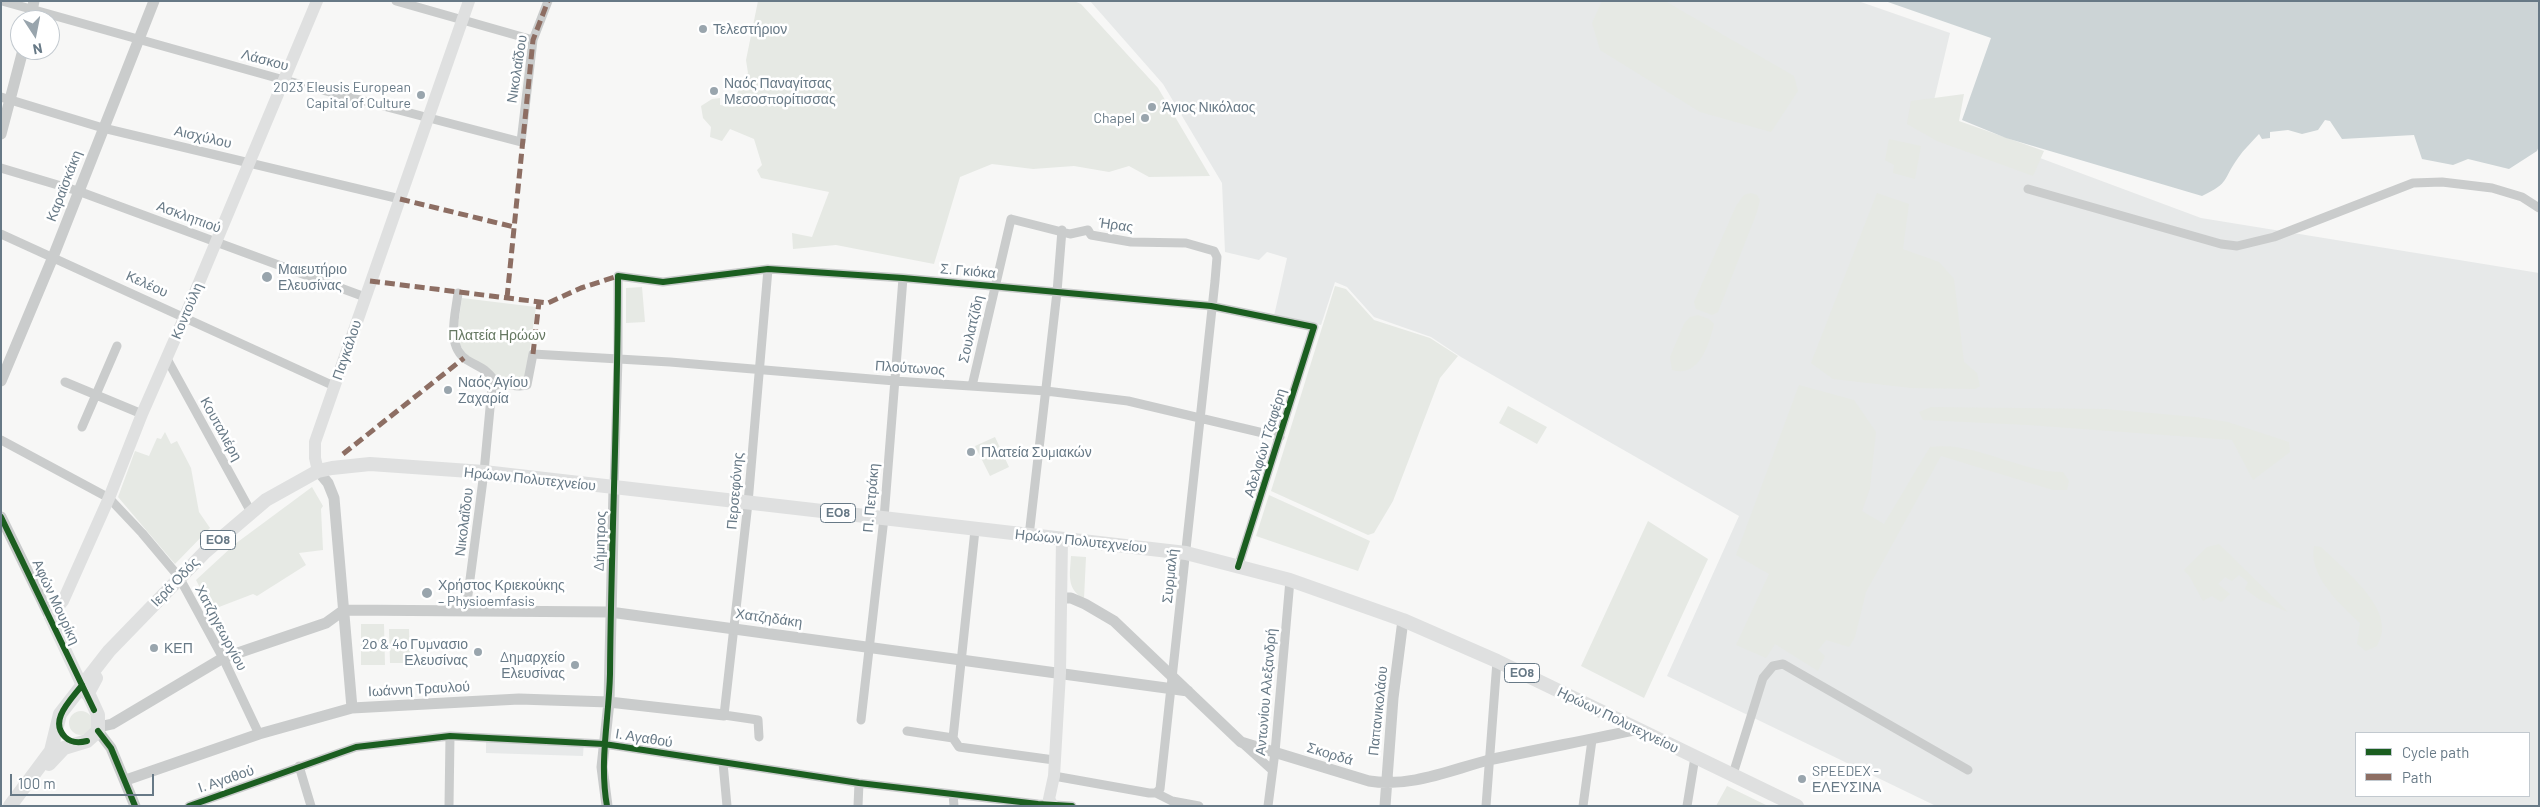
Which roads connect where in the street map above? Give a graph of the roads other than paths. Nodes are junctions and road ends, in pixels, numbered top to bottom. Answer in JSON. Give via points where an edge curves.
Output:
{"nodes":[{"id":1,"x":2,"y":1,"type":"edge"},
{"id":2,"x":154,"y":1,"type":"edge"},
{"id":3,"x":317,"y":1,"type":"edge"},
{"id":4,"x":396,"y":1,"type":"edge"},
{"id":5,"x":468,"y":1,"type":"edge"},
{"id":6,"x":548,"y":1,"type":"edge"},
{"id":7,"x":32,"y":10,"type":"edge"},
{"id":8,"x":60,"y":18,"type":"edge"},
{"id":9,"x":461,"y":21,"type":"junction"},
{"id":10,"x":139,"y":40,"type":"junction"},
{"id":11,"x":533,"y":40,"type":"junction"},
{"id":12,"x":18,"y":60,"type":"edge"},
{"id":13,"x":284,"y":80,"type":"junction"},
{"id":14,"x":5,"y":98,"type":"edge"},
{"id":15,"x":429,"y":118,"type":"junction"},
{"id":16,"x":103,"y":128,"type":"junction"},
{"id":17,"x":1,"y":134,"type":"edge"},
{"id":18,"x":521,"y":142,"type":"joint"},
{"id":19,"x":249,"y":162,"type":"junction"},
{"id":20,"x":1,"y":168,"type":"edge"},
{"id":21,"x":2028,"y":189,"type":"dead end"},
{"id":22,"x":78,"y":191,"type":"junction"},
{"id":23,"x":400,"y":199,"type":"junction"},
{"id":24,"x":2539,"y":208,"type":"edge"},
{"id":25,"x":1011,"y":219,"type":"joint"},
{"id":26,"x":1062,"y":230,"type":"junction"},
{"id":27,"x":1,"y":234,"type":"edge"},
{"id":28,"x":216,"y":241,"type":"junction"},
{"id":29,"x":53,"y":257,"type":"junction"},
{"id":30,"x":1217,"y":257,"type":"joint"},
{"id":31,"x":768,"y":269,"type":"junction"},
{"id":32,"x":618,"y":276,"type":"joint"},
{"id":33,"x":904,"y":278,"type":"junction"},
{"id":34,"x":996,"y":285,"type":"junction"},
{"id":35,"x":1057,"y":292,"type":"junction"},
{"id":36,"x":458,"y":293,"type":"dead end"},
{"id":37,"x":365,"y":297,"type":"junction"},
{"id":38,"x":1211,"y":306,"type":"junction"},
{"id":39,"x":185,"y":316,"type":"junction"},
{"id":40,"x":1314,"y":327,"type":"joint"},
{"id":41,"x":117,"y":346,"type":"dead end"},
{"id":42,"x":618,"y":358,"type":"junction"},
{"id":43,"x":167,"y":359,"type":"junction"},
{"id":44,"x":760,"y":369,"type":"junction"},
{"id":45,"x":1,"y":381,"type":"edge"},
{"id":46,"x":895,"y":381,"type":"junction"},
{"id":47,"x":65,"y":382,"type":"dead end"},
{"id":48,"x":497,"y":384,"type":"junction"},
{"id":49,"x":334,"y":386,"type":"junction"},
{"id":50,"x":972,"y":386,"type":"junction"},
{"id":51,"x":1046,"y":391,"type":"junction"},
{"id":52,"x":95,"y":395,"type":"junction"},
{"id":53,"x":142,"y":414,"type":"junction"},
{"id":54,"x":1200,"y":417,"type":"junction"},
{"id":55,"x":82,"y":427,"type":"dead end"},
{"id":56,"x":1280,"y":437,"type":"junction"},
{"id":57,"x":1,"y":440,"type":"edge"},
{"id":58,"x":318,"y":472,"type":"junction"},
{"id":59,"x":484,"y":472,"type":"junction"},
{"id":60,"x":614,"y":488,"type":"junction"},
{"id":61,"x":109,"y":498,"type":"junction"},
{"id":62,"x":748,"y":503,"type":"junction"},
{"id":63,"x":251,"y":512,"type":"junction"},
{"id":64,"x":1,"y":517,"type":"edge"},
{"id":65,"x":884,"y":518,"type":"junction"},
{"id":66,"x":975,"y":530,"type":"junction"},
{"id":67,"x":5,"y":533,"type":"edge"},
{"id":68,"x":1029,"y":536,"type":"junction"},
{"id":69,"x":1062,"y":539,"type":"junction"},
{"id":70,"x":1186,"y":553,"type":"junction"},
{"id":71,"x":1238,"y":567,"type":"junction"},
{"id":72,"x":179,"y":578,"type":"junction"},
{"id":73,"x":1290,"y":580,"type":"junction"},
{"id":74,"x":1062,"y":598,"type":"junction"},
{"id":75,"x":344,"y":610,"type":"junction"},
{"id":76,"x":466,"y":610,"type":"junction"},
{"id":77,"x":610,"y":612,"type":"junction"},
{"id":78,"x":50,"y":617,"type":"junction"},
{"id":79,"x":1403,"y":620,"type":"junction"},
{"id":80,"x":735,"y":628,"type":"junction"},
{"id":81,"x":870,"y":648,"type":"junction"},
{"id":82,"x":223,"y":658,"type":"junction"},
{"id":83,"x":962,"y":661,"type":"junction"},
{"id":84,"x":1497,"y":661,"type":"junction"},
{"id":85,"x":1060,"y":673,"type":"junction"},
{"id":86,"x":1172,"y":682,"type":"junction"},
{"id":87,"x":88,"y":697,"type":"junction"},
{"id":88,"x":610,"y":702,"type":"junction"},
{"id":89,"x":352,"y":708,"type":"junction"},
{"id":90,"x":63,"y":713,"type":"junction"},
{"id":91,"x":724,"y":716,"type":"junction"},
{"id":92,"x":861,"y":720,"type":"dead end"},
{"id":93,"x":98,"y":729,"type":"junction"},
{"id":94,"x":1639,"y":729,"type":"junction"},
{"id":95,"x":907,"y":731,"type":"dead end"},
{"id":96,"x":259,"y":734,"type":"junction"},
{"id":97,"x":450,"y":736,"type":"junction"},
{"id":98,"x":759,"y":737,"type":"dead end"},
{"id":99,"x":953,"y":738,"type":"junction"},
{"id":100,"x":1592,"y":740,"type":"junction"},
{"id":101,"x":1241,"y":742,"type":"junction"},
{"id":102,"x":80,"y":743,"type":"junction"},
{"id":103,"x":604,"y":744,"type":"junction"},
{"id":104,"x":1275,"y":752,"type":"junction"},
{"id":105,"x":1695,"y":757,"type":"junction"},
{"id":106,"x":1054,"y":760,"type":"junction"},
{"id":107,"x":1490,"y":760,"type":"junction"},
{"id":108,"x":723,"y":763,"type":"junction"},
{"id":109,"x":299,"y":766,"type":"junction"},
{"id":110,"x":1272,"y":770,"type":"junction"},
{"id":111,"x":1968,"y":770,"type":"dead end"},
{"id":112,"x":1733,"y":774,"type":"junction"},
{"id":113,"x":1054,"y":776,"type":"junction"},
{"id":114,"x":126,"y":780,"type":"junction"},
{"id":115,"x":859,"y":782,"type":"junction"},
{"id":116,"x":1386,"y":784,"type":"junction"},
{"id":117,"x":1156,"y":793,"type":"junction"},
{"id":118,"x":953,"y":794,"type":"junction"},
{"id":119,"x":12,"y":804,"type":"edge"},
{"id":120,"x":1053,"y":805,"type":"edge"},
{"id":121,"x":135,"y":806,"type":"edge"},
{"id":122,"x":143,"y":806,"type":"edge"},
{"id":123,"x":190,"y":806,"type":"edge"},
{"id":124,"x":310,"y":806,"type":"edge"},
{"id":125,"x":449,"y":806,"type":"edge"},
{"id":126,"x":607,"y":806,"type":"edge"},
{"id":127,"x":727,"y":806,"type":"edge"},
{"id":128,"x":858,"y":806,"type":"edge"},
{"id":129,"x":954,"y":806,"type":"edge"},
{"id":130,"x":1072,"y":806,"type":"edge"},
{"id":131,"x":1199,"y":806,"type":"edge"},
{"id":132,"x":1268,"y":806,"type":"edge"},
{"id":133,"x":1385,"y":806,"type":"edge"},
{"id":134,"x":1486,"y":806,"type":"edge"},
{"id":135,"x":1583,"y":806,"type":"edge"},
{"id":136,"x":1687,"y":806,"type":"edge"},
{"id":137,"x":1797,"y":806,"type":"edge"}],
"edges":[{"from":1,"to":7,"type":"street","name":"Λάσκου"},
{"from":2,"to":10,"type":"street","name":"Καραϊσκάκη"},
{"from":3,"to":13,"type":"main road","name":"Κοντούλη"},
{"from":4,"to":9,"type":"street"},
{"from":5,"to":9,"type":"main road","name":"Παγκάλου"},
{"from":6,"to":11,"type":"street","name":"Νικολαΐδου"},
{"from":8,"to":10,"type":"street","name":"Λάσκου"},
{"from":9,"to":11,"type":"street"},
{"from":9,"to":15,"type":"main road","name":"Παγκάλου"},
{"from":10,"to":13,"type":"street","name":"Λάσκου"},
{"from":10,"to":16,"type":"street","name":"Καραϊσκάκη"},
{"from":11,"to":18,"type":"street","name":"Νικολαΐδου"},
{"from":12,"to":14,"type":"street"},
{"from":13,"to":15,"type":"street","name":"Λάσκου"},
{"from":13,"to":19,"type":"main road","name":"Κοντούλη"},
{"from":14,"to":16,"type":"street","name":"Αισχύλου"},
{"from":14,"to":17,"type":"street"},
{"from":15,"to":18,"type":"street","name":"Λάσκου"},
{"from":15,"to":23,"type":"main road","name":"Παγκάλου"},
{"from":16,"to":19,"type":"street","name":"Αισχύλου"},
{"from":16,"to":22,"type":"street","name":"Καραϊσκάκη"},
{"from":19,"to":23,"type":"street","name":"Αισχύλου"},
{"from":19,"to":28,"type":"main road","name":"Κοντούλη"},
{"from":20,"to":22,"type":"street","name":"Ασκληπιού"},
{"from":21,"to":24,"type":"street","via":[[2237,246],[2274,237],[2413,183],[2442,182],[2492,188],[2522,197]]},
{"from":22,"to":28,"type":"street","name":"Ασκληπιού"},
{"from":22,"to":29,"type":"street","name":"Καραϊσκάκη"},
{"from":23,"to":37,"type":"main road","name":"Παγκάλου"},
{"from":25,"to":26,"type":"street","name":"Ήρας"},
{"from":25,"to":34,"type":"street","name":"Σουλατζίδη"},
{"from":26,"to":30,"type":"street","name":"Ήρας","via":[[1070,234],[1088,230],[1090,235],[1131,242],[1186,243],[1214,251]]},
{"from":26,"to":35,"type":"street"},
{"from":27,"to":29,"type":"street","name":"Κελέου"},
{"from":28,"to":37,"type":"street","name":"Ασκληπιού"},
{"from":28,"to":39,"type":"main road","name":"Κοντούλη"},
{"from":29,"to":39,"type":"street","name":"Κελέου"},
{"from":29,"to":45,"type":"street","name":"Καραϊσκάκη"},
{"from":30,"to":38,"type":"street","name":"Συρμαλή"},
{"from":31,"to":32,"type":"street","name":"Σ. Γκιόκα","via":[[664,282]]},
{"from":31,"to":33,"type":"street","name":"Σ. Γκιόκα"},
{"from":31,"to":44,"type":"street","name":"Περσεφόνης"},
{"from":32,"to":42,"type":"street","name":"Δήμητρος"},
{"from":33,"to":34,"type":"street","name":"Σ. Γκιόκα"},
{"from":33,"to":46,"type":"street","name":"Π. Πετράκη"},
{"from":34,"to":35,"type":"street","name":"Σ. Γκιόκα"},
{"from":34,"to":50,"type":"street","name":"Σουλατζίδη"},
{"from":35,"to":38,"type":"street","name":"Σ. Γκιόκα"},
{"from":35,"to":51,"type":"street"},
{"from":36,"to":48,"type":"street","via":[[452,338],[464,358],[488,370]]},
{"from":37,"to":49,"type":"main road","name":"Παγκάλου"},
{"from":38,"to":40,"type":"street","name":"Σ. Γκιόκα"},
{"from":38,"to":54,"type":"street","name":"Συρμαλή"},
{"from":39,"to":43,"type":"main road","name":"Κοντούλη"},
{"from":39,"to":49,"type":"street","name":"Κελέου"},
{"from":40,"to":56,"type":"street","name":"Αδελφών Τζαφέρη"},
{"from":41,"to":52,"type":"street"},
{"from":42,"to":44,"type":"street","name":"Πλούτωνος"},
{"from":42,"to":48,"type":"street","name":"Πλούτωνος","via":[[533,354],[527,385]]},
{"from":42,"to":60,"type":"street","name":"Δήμητρος"},
{"from":43,"to":53,"type":"main road","name":"Κοντούλη"},
{"from":43,"to":63,"type":"street","name":"Κουταλιέρη"},
{"from":44,"to":46,"type":"street","name":"Πλούτωνος"},
{"from":44,"to":62,"type":"street","name":"Περσεφόνης"},
{"from":46,"to":50,"type":"street","name":"Πλούτωνος"},
{"from":46,"to":65,"type":"street","name":"Π. Πετράκη"},
{"from":47,"to":52,"type":"street"},
{"from":48,"to":59,"type":"street","name":"Νικολαΐδου","via":[[492,387]]},
{"from":49,"to":58,"type":"main road","name":"Παγκάλου","via":[[315,442]]},
{"from":50,"to":51,"type":"street","name":"Πλούτωνος"},
{"from":51,"to":54,"type":"street","name":"Πλούτωνος","via":[[1128,401]]},
{"from":51,"to":68,"type":"street"},
{"from":52,"to":53,"type":"street"},
{"from":52,"to":55,"type":"street"},
{"from":53,"to":61,"type":"main road","name":"Κοντούλη"},
{"from":54,"to":56,"type":"street","name":"Πλούτωνος"},
{"from":54,"to":70,"type":"street","name":"Συρμαλή"},
{"from":56,"to":71,"type":"street","name":"Αδελφών Τζαφέρη"},
{"from":57,"to":61,"type":"street","name":"Χατζηγεωργίου"},
{"from":58,"to":59,"type":"main road","name":"Ηρώων Πολυτεχνείου","number":"ΕΟ8","via":[[370,464]]},
{"from":58,"to":63,"type":"main road","name":"Ιερά Οδός","number":"ΕΟ8","via":[[283,489]]},
{"from":58,"to":75,"type":"street","name":"Παγκάλου","via":[[328,483],[334,498]]},
{"from":59,"to":60,"type":"main road","name":"Ηρώων Πολυτεχνείου","number":"ΕΟ8"},
{"from":59,"to":76,"type":"street","name":"Νικολαΐδου"},
{"from":60,"to":62,"type":"main road","name":"Ηρώων Πολυτεχνείου","number":"ΕΟ8"},
{"from":60,"to":77,"type":"street","name":"Δήμητρος"},
{"from":61,"to":72,"type":"street","name":"Χατζηγεωργίου"},
{"from":61,"to":78,"type":"main road","name":"Κοντούλη","via":[[63,601]]},
{"from":62,"to":65,"type":"main road","name":"Ηρώων Πολυτεχνείου","number":"ΕΟ8"},
{"from":62,"to":80,"type":"street","name":"Περσεφόνης"},
{"from":63,"to":72,"type":"main road","name":"Ιερά Οδός","number":"ΕΟ8"},
{"from":64,"to":67,"type":"street","name":"Αφών Μουρίκη"},
{"from":65,"to":66,"type":"main road","name":"Ηρώων Πολυτεχνείου","number":"ΕΟ8"},
{"from":65,"to":81,"type":"street","name":"Π. Πετράκη"},
{"from":66,"to":68,"type":"main road","name":"Ηρώων Πολυτεχνείου","number":"ΕΟ8"},
{"from":66,"to":83,"type":"street"},
{"from":67,"to":78,"type":"street","name":"Αφών Μουρίκη"},
{"from":68,"to":69,"type":"main road","name":"Ηρώων Πολυτεχνείου","number":"ΕΟ8"},
{"from":69,"to":70,"type":"main road","name":"Ηρώων Πολυτεχνείου","number":"ΕΟ8"},
{"from":69,"to":74,"type":"main road"},
{"from":70,"to":71,"type":"main road","name":"Ηρώων Πολυτεχνείου","number":"ΕΟ8"},
{"from":70,"to":86,"type":"street","name":"Συρμαλή"},
{"from":71,"to":73,"type":"main road","name":"Ηρώων Πολυτεχνείου","number":"ΕΟ8"},
{"from":72,"to":82,"type":"street","name":"Χατζηγεωργίου"},
{"from":72,"to":87,"type":"main road","name":"Ιερά Οδός","number":"ΕΟ8","via":[[109,651]]},
{"from":73,"to":79,"type":"main road","name":"Ηρώων Πολυτεχνείου","number":"ΕΟ8"},
{"from":73,"to":104,"type":"street","name":"Αντωνίου Αλεξανδρή"},
{"from":74,"to":85,"type":"main road"},
{"from":74,"to":86,"type":"street","name":"Σκορδά","via":[[1086,604],[1114,621]]},
{"from":75,"to":76,"type":"street","name":"Χατζηδάκη"},
{"from":75,"to":82,"type":"street","via":[[326,622]]},
{"from":75,"to":89,"type":"street","name":"Παγκάλου"},
{"from":76,"to":77,"type":"street","name":"Χατζηδάκη"},
{"from":77,"to":80,"type":"street","name":"Χατζηδάκη"},
{"from":77,"to":88,"type":"street","name":"Δήμητρος"},
{"from":78,"to":87,"type":"main road","name":"Αφών Μουρίκη"},
{"from":79,"to":84,"type":"main road","name":"Ηρώων Πολυτεχνείου","number":"ΕΟ8"},
{"from":79,"to":116,"type":"street","name":"Παπανικολάου"},
{"from":80,"to":81,"type":"street","name":"Χατζηδάκη"},
{"from":80,"to":91,"type":"street","name":"Περσεφόνης"},
{"from":81,"to":83,"type":"street","name":"Χατζηδάκη"},
{"from":81,"to":92,"type":"street","name":"Π. Πετράκη"},
{"from":82,"to":93,"type":"street","via":[[112,724]]},
{"from":82,"to":96,"type":"street","name":"Χατζηγεωργίου"},
{"from":83,"to":85,"type":"street","name":"Χατζηδάκη"},
{"from":83,"to":99,"type":"street"},
{"from":84,"to":94,"type":"main road","name":"Ηρώων Πολυτεχνείου","number":"ΕΟ8"},
{"from":84,"to":107,"type":"street"},
{"from":85,"to":86,"type":"street","name":"Χατζηδάκη"},
{"from":85,"to":106,"type":"main road"},
{"from":86,"to":101,"type":"street","name":"Σκορδά","via":[[1188,691]]},
{"from":86,"to":117,"type":"street","name":"Συρμαλή","via":[[1162,780]]},
{"from":87,"to":90,"type":"main road","name":"Ιερά Οδός","number":"ΕΟ8"},
{"from":87,"to":90,"type":"main road","via":[[84,703],[78,702]]},
{"from":87,"to":93,"type":"main road","via":[[99,721]]},
{"from":88,"to":89,"type":"street","name":"Ιωάννη Τραυλού","via":[[519,699]]},
{"from":88,"to":91,"type":"street","name":"Ιωάννη Τραυλού"},
{"from":88,"to":103,"type":"street","name":"Δήμητρος"},
{"from":89,"to":96,"type":"street","name":"Ιωάννη Τραυλού"},
{"from":90,"to":102,"type":"main road","via":[[60,731]]},
{"from":90,"to":119,"type":"main road","name":"Ιερά Οδός","number":"ΕΟ8","via":[[51,751]]},
{"from":91,"to":98,"type":"street","via":[[758,720]]},
{"from":93,"to":102,"type":"main road","name":"Ιερά Οδός","number":"ΕΟ8","via":[[94,737]]},
{"from":93,"to":114,"type":"street"},
{"from":94,"to":100,"type":"street","name":"Σκορδά"},
{"from":94,"to":105,"type":"main road","name":"Ηρώων Πολυτεχνείου","number":"ΕΟ8"},
{"from":95,"to":99,"type":"street"},
{"from":96,"to":114,"type":"street","name":"Ιωάννη Τραυλού"},
{"from":97,"to":103,"type":"street","name":"Ι. Αγαθού"},
{"from":97,"to":109,"type":"street","name":"Ι. Αγαθού","via":[[373,744]]},
{"from":97,"to":125,"type":"street"},
{"from":99,"to":106,"type":"street","via":[[959,747]]},
{"from":100,"to":107,"type":"street","name":"Σκορδά"},
{"from":100,"to":135,"type":"street"},
{"from":101,"to":104,"type":"street","name":"Σκορδά"},
{"from":101,"to":110,"type":"street"},
{"from":102,"to":119,"type":"main road","name":"Ιερά Οδός","number":"ΕΟ8","via":[[64,748]]},
{"from":103,"to":108,"type":"street","name":"Ι. Αγαθού"},
{"from":103,"to":126,"type":"street","name":"Δήμητρος","via":[[602,767]]},
{"from":104,"to":110,"type":"street","name":"Αντωνίου Αλεξανδρή"},
{"from":104,"to":116,"type":"street","name":"Σκορδά","via":[[1370,782]]},
{"from":105,"to":112,"type":"main road","name":"Ηρώων Πολυτεχνείου","number":"ΕΟ8"},
{"from":105,"to":136,"type":"street"},
{"from":106,"to":113,"type":"main road"},
{"from":107,"to":116,"type":"street","name":"Σκορδά","via":[[1406,782]]},
{"from":107,"to":134,"type":"street"},
{"from":108,"to":115,"type":"street","name":"Ι. Αγαθού"},
{"from":108,"to":127,"type":"street"},
{"from":109,"to":123,"type":"street","name":"Ι. Αγαθού"},
{"from":109,"to":124,"type":"street"},
{"from":110,"to":132,"type":"street","name":"Αντωνίου Αλεξανδρή"},
{"from":111,"to":112,"type":"street","via":[[1784,664],[1773,666],[1763,678]]},
{"from":112,"to":137,"type":"main road","name":"Ηρώων Πολυτεχνείου","number":"ΕΟ8"},
{"from":113,"to":117,"type":"street"},
{"from":113,"to":120,"type":"main road","via":[[1049,799]]},
{"from":114,"to":121,"type":"street"},
{"from":114,"to":122,"type":"street"},
{"from":115,"to":118,"type":"street","name":"Ι. Αγαθού"},
{"from":115,"to":128,"type":"street"},
{"from":116,"to":133,"type":"street","name":"Παπανικολάου"},
{"from":117,"to":131,"type":"street","via":[[1172,801]]},
{"from":118,"to":120,"type":"street","name":"Ι. Αγαθού"},
{"from":118,"to":129,"type":"street"},
{"from":120,"to":130,"type":"street","name":"Ι. Αγαθού"}]}
